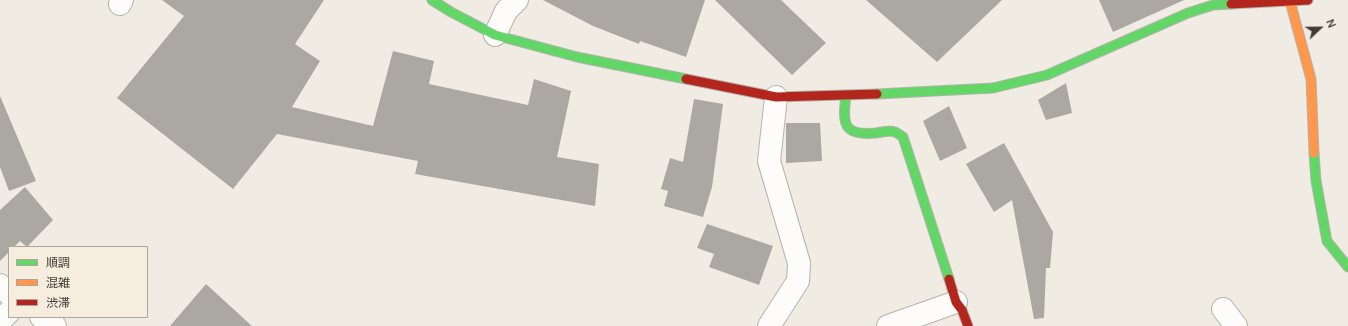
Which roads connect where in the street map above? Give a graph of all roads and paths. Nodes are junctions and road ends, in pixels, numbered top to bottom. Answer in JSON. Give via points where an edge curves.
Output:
{"nodes":[{"id":1,"x":432,"y":0,"type":"edge"},
{"id":2,"x":517,"y":0,"type":"edge"},
{"id":3,"x":1308,"y":0,"type":"edge"},
{"id":4,"x":1290,"y":1,"type":"edge"},
{"id":5,"x":495,"y":35,"type":"junction"},
{"id":6,"x":846,"y":96,"type":"junction"},
{"id":7,"x":776,"y":97,"type":"junction"},
{"id":8,"x":1348,"y":267,"type":"edge"},
{"id":9,"x":0,"y":284,"type":"edge"},
{"id":10,"x":8,"y":293,"type":"edge"},
{"id":11,"x":956,"y":302,"type":"junction"},
{"id":12,"x":8,"y":313,"type":"edge"},
{"id":13,"x":43,"y":318,"type":"edge"},
{"id":14,"x":0,"y":320,"type":"edge"},
{"id":15,"x":55,"y":326,"type":"edge"},
{"id":16,"x":769,"y":326,"type":"edge"},
{"id":17,"x":888,"y":326,"type":"edge"},
{"id":18,"x":968,"y":326,"type":"edge"}],
"edges":[{"from":1,"to":5,"type":"street"},
{"from":2,"to":5,"type":"street","via":[[506,11]]},
{"from":3,"to":4,"type":"street"},
{"from":4,"to":6,"type":"street","via":[[1213,5],[1188,13],[1047,75],[993,88]]},
{"from":4,"to":8,"type":"street","via":[[1311,78],[1316,181],[1327,241]]},
{"from":5,"to":7,"type":"street","via":[[577,57]]},
{"from":6,"to":7,"type":"street"},
{"from":6,"to":11,"type":"street","via":[[844,115],[846,125],[851,130],[860,133],[896,132],[903,137]]},
{"from":7,"to":16,"type":"street","via":[[769,161],[800,263],[798,281]]},
{"from":9,"to":10,"type":"street"},
{"from":11,"to":17,"type":"street"},
{"from":11,"to":18,"type":"street"},
{"from":12,"to":14,"type":"street"},
{"from":13,"to":15,"type":"street"}]}
